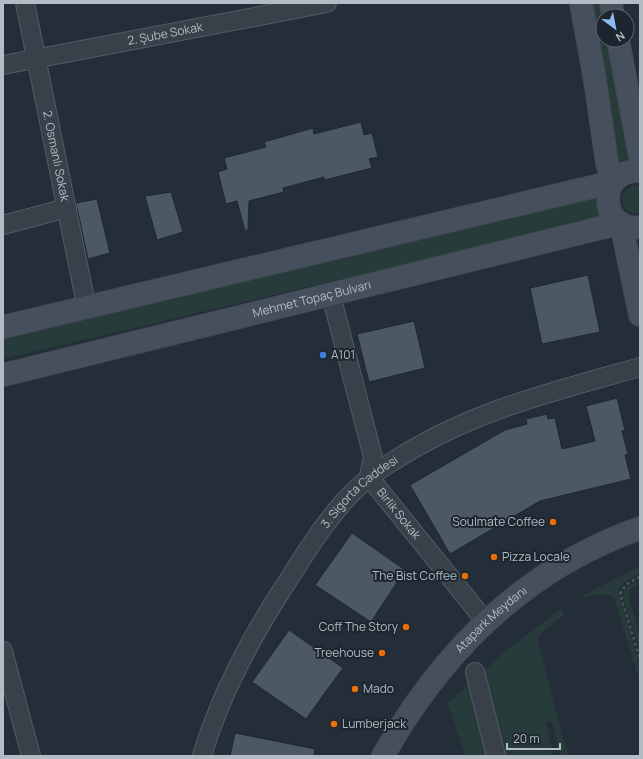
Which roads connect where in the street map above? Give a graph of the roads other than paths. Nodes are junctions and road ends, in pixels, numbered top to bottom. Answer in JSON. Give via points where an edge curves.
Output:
{"nodes":[{"id":1,"x":25,"y":3,"type":"edge"},
{"id":2,"x":328,"y":3,"type":"edge"},
{"id":3,"x":580,"y":3,"type":"edge"},
{"id":4,"x":620,"y":48,"type":"edge"},
{"id":5,"x":36,"y":58,"type":"junction"},
{"id":6,"x":3,"y":65,"type":"edge"},
{"id":7,"x":640,"y":156,"type":"edge"},
{"id":8,"x":640,"y":171,"type":"edge"},
{"id":9,"x":613,"y":182,"type":"junction"},
{"id":10,"x":67,"y":208,"type":"junction"},
{"id":11,"x":3,"y":225,"type":"edge"},
{"id":12,"x":630,"y":225,"type":"edge"},
{"id":13,"x":331,"y":295,"type":"junction"},
{"id":14,"x":87,"y":309,"type":"junction"},
{"id":15,"x":640,"y":315,"type":"edge"},
{"id":16,"x":3,"y":327,"type":"edge"},
{"id":17,"x":640,"y":367,"type":"edge"},
{"id":18,"x":3,"y":375,"type":"edge"},
{"id":19,"x":369,"y":477,"type":"junction"},
{"id":20,"x":640,"y":528,"type":"edge"},
{"id":21,"x":486,"y":622,"type":"junction"},
{"id":22,"x":3,"y":651,"type":"edge"},
{"id":23,"x":475,"y":672,"type":"dead end"},
{"id":24,"x":11,"y":712,"type":"edge"},
{"id":25,"x":31,"y":756,"type":"edge"},
{"id":26,"x":202,"y":756,"type":"edge"},
{"id":27,"x":383,"y":756,"type":"edge"},
{"id":28,"x":496,"y":756,"type":"edge"}],
"edges":[{"from":1,"to":5,"type":"street","name":"2. Osmanlı Sokak"},
{"from":2,"to":5,"type":"street","name":"2. Şube Sokak"},
{"from":3,"to":9,"type":"main road","via":[[607,163]]},
{"from":4,"to":7,"type":"main road"},
{"from":5,"to":6,"type":"street","name":"2. Şube Sokak"},
{"from":5,"to":10,"type":"street","name":"2. Osmanlı Sokak"},
{"from":8,"to":9,"type":"main road","via":[[621,174]]},
{"from":9,"to":12,"type":"main road","via":[[609,189],[608,204],[615,218]]},
{"from":9,"to":14,"type":"main road"},
{"from":10,"to":11,"type":"street"},
{"from":10,"to":14,"type":"street","name":"2. Osmanlı Sokak"},
{"from":12,"to":13,"type":"main road","name":"Mehmet Topaç Bulvarı"},
{"from":12,"to":15,"type":"main road"},
{"from":13,"to":18,"type":"main road","name":"Mehmet Topaç Bulvarı"},
{"from":13,"to":19,"type":"street","name":"Birlik Sokak","via":[[373,457]]},
{"from":14,"to":16,"type":"main road"},
{"from":17,"to":19,"type":"street","name":"3. Sigorta Caddesi","via":[[508,405],[413,448]]},
{"from":19,"to":21,"type":"street","name":"Birlik Sokak"},
{"from":19,"to":26,"type":"street","name":"3. Sigorta Caddesi","via":[[352,492],[330,520],[273,604],[238,666],[210,728]]},
{"from":20,"to":21,"type":"main road","name":"Atapark Meydanı","via":[[590,549],[553,571],[518,595]]},
{"from":21,"to":27,"type":"main road","name":"Atapark Meydanı","via":[[434,676]]},
{"from":22,"to":24,"type":"street"},
{"from":23,"to":28,"type":"street"},
{"from":24,"to":25,"type":"street"}]}
